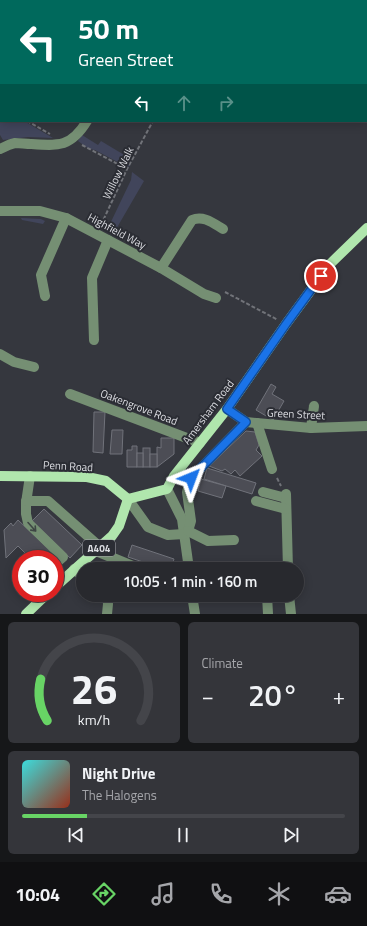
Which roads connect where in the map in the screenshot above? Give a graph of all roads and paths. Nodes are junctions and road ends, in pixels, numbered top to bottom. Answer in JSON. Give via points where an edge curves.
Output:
{"nodes":[{"id":1,"x":86,"y":122,"type":"edge"},
{"id":2,"x":152,"y":122,"type":"edge"},
{"id":3,"x":0,"y":149,"type":"edge"},
{"id":4,"x":0,"y":211,"type":"edge"},
{"id":5,"x":66,"y":218,"type":"junction"},
{"id":6,"x":367,"y":228,"type":"edge"},
{"id":7,"x":223,"y":229,"type":"dead end"},
{"id":8,"x":97,"y":233,"type":"junction"},
{"id":9,"x":108,"y":240,"type":"junction"},
{"id":10,"x":161,"y":268,"type":"junction"},
{"id":11,"x":45,"y":296,"type":"dead end"},
{"id":12,"x":216,"y":298,"type":"joint"},
{"id":13,"x":286,"y":324,"type":"junction"},
{"id":14,"x":94,"y":340,"type":"dead end"},
{"id":15,"x":0,"y":354,"type":"edge"},
{"id":16,"x":34,"y":367,"type":"dead end"},
{"id":17,"x":70,"y":394,"type":"dead end"},
{"id":18,"x":314,"y":406,"type":"dead end"},
{"id":19,"x":227,"y":409,"type":"junction"},
{"id":20,"x":246,"y":422,"type":"junction"},
{"id":21,"x":257,"y":423,"type":"junction"},
{"id":22,"x":367,"y":426,"type":"edge"},
{"id":23,"x":311,"y":428,"type":"junction"},
{"id":24,"x":200,"y":443,"type":"junction"},
{"id":25,"x":272,"y":469,"type":"joint"},
{"id":26,"x":0,"y":476,"type":"edge"},
{"id":27,"x":30,"y":476,"type":"junction"},
{"id":28,"x":167,"y":489,"type":"junction"},
{"id":29,"x":263,"y":492,"type":"dead end"},
{"id":30,"x":286,"y":496,"type":"junction"},
{"id":31,"x":128,"y":499,"type":"junction"},
{"id":32,"x":26,"y":501,"type":"junction"},
{"id":33,"x":256,"y":501,"type":"dead end"},
{"id":34,"x":286,"y":509,"type":"junction"},
{"id":35,"x":186,"y":532,"type":"junction"},
{"id":36,"x":234,"y":540,"type":"dead end"},
{"id":37,"x":98,"y":549,"type":"junction"},
{"id":38,"x":56,"y":550,"type":"edge"},
{"id":39,"x":125,"y":562,"type":"edge"},
{"id":40,"x":188,"y":562,"type":"edge"},
{"id":41,"x":288,"y":562,"type":"edge"},
{"id":42,"x":74,"y":570,"type":"joint"},
{"id":43,"x":64,"y":577,"type":"edge"},
{"id":44,"x":39,"y":602,"type":"edge"},
{"id":45,"x":108,"y":602,"type":"edge"},
{"id":46,"x":193,"y":602,"type":"edge"},
{"id":47,"x":267,"y":602,"type":"edge"},
{"id":48,"x":290,"y":602,"type":"edge"},
{"id":49,"x":26,"y":614,"type":"edge"},
{"id":50,"x":107,"y":614,"type":"edge"},
{"id":51,"x":194,"y":614,"type":"edge"},
{"id":52,"x":268,"y":614,"type":"edge"},
{"id":53,"x":291,"y":614,"type":"edge"}],
"edges":[{"from":1,"to":3,"type":"street","via":[[73,139],[65,143],[54,146],[14,143]]},
{"from":2,"to":8,"type":"path","name":"Willow Walk"},
{"from":4,"to":5,"type":"street","name":"Highfield Way","via":[[40,211]]},
{"from":5,"to":8,"type":"street","name":"Highfield Way"},
{"from":5,"to":11,"type":"street","via":[[41,274]]},
{"from":6,"to":13,"type":"main road","name":"Amersham Road","via":[[330,264]]},
{"from":7,"to":10,"type":"street","via":[[205,219],[192,220]]},
{"from":8,"to":9,"type":"street","name":"Highfield Way"},
{"from":9,"to":10,"type":"street","name":"Highfield Way"},
{"from":9,"to":14,"type":"street","via":[[92,278]]},
{"from":10,"to":12,"type":"street","name":"Highfield Way","via":[[204,294]]},
{"from":12,"to":13,"type":"path","via":[[222,291]]},
{"from":13,"to":19,"type":"main road","name":"Amersham Road"},
{"from":15,"to":16,"type":"street","via":[[14,362]]},
{"from":17,"to":24,"type":"street","name":"Oakengrove Road"},
{"from":18,"to":23,"type":"street"},
{"from":19,"to":20,"type":"street","name":"Green Street"},
{"from":19,"to":24,"type":"main road","name":"Amersham Road"},
{"from":20,"to":21,"type":"street","name":"Green Street"},
{"from":20,"to":35,"type":"street","via":[[191,478],[187,492],[191,521]]},
{"from":21,"to":23,"type":"street","name":"Green Street"},
{"from":21,"to":25,"type":"street"},
{"from":22,"to":23,"type":"street","name":"Green Street"},
{"from":24,"to":28,"type":"main road","name":"Amersham Road"},
{"from":25,"to":30,"type":"path"},
{"from":26,"to":27,"type":"main road","name":"Penn Road"},
{"from":27,"to":31,"type":"main road","name":"Penn Road","via":[[87,477],[106,481]]},
{"from":27,"to":32,"type":"street"},
{"from":28,"to":31,"type":"main road"},
{"from":28,"to":35,"type":"street"},
{"from":29,"to":30,"type":"street"},
{"from":30,"to":34,"type":"street"},
{"from":31,"to":35,"type":"street","via":[[148,527],[168,535]]},
{"from":31,"to":37,"type":"main road","number":"A404","via":[[119,526]]},
{"from":32,"to":37,"type":"street","via":[[48,501]]},
{"from":32,"to":38,"type":"street","one_way":true,"via":[[28,523]]},
{"from":33,"to":34,"type":"street"},
{"from":34,"to":41,"type":"street"},
{"from":35,"to":36,"type":"street","via":[[208,541]]},
{"from":35,"to":40,"type":"street"},
{"from":37,"to":39,"type":"street"},
{"from":37,"to":42,"type":"main road","number":"A404"},
{"from":42,"to":43,"type":"main road","number":"A404"},
{"from":44,"to":49,"type":"main road"},
{"from":45,"to":50,"type":"street"},
{"from":46,"to":51,"type":"street"},
{"from":47,"to":52,"type":"street"},
{"from":48,"to":53,"type":"street"}]}
